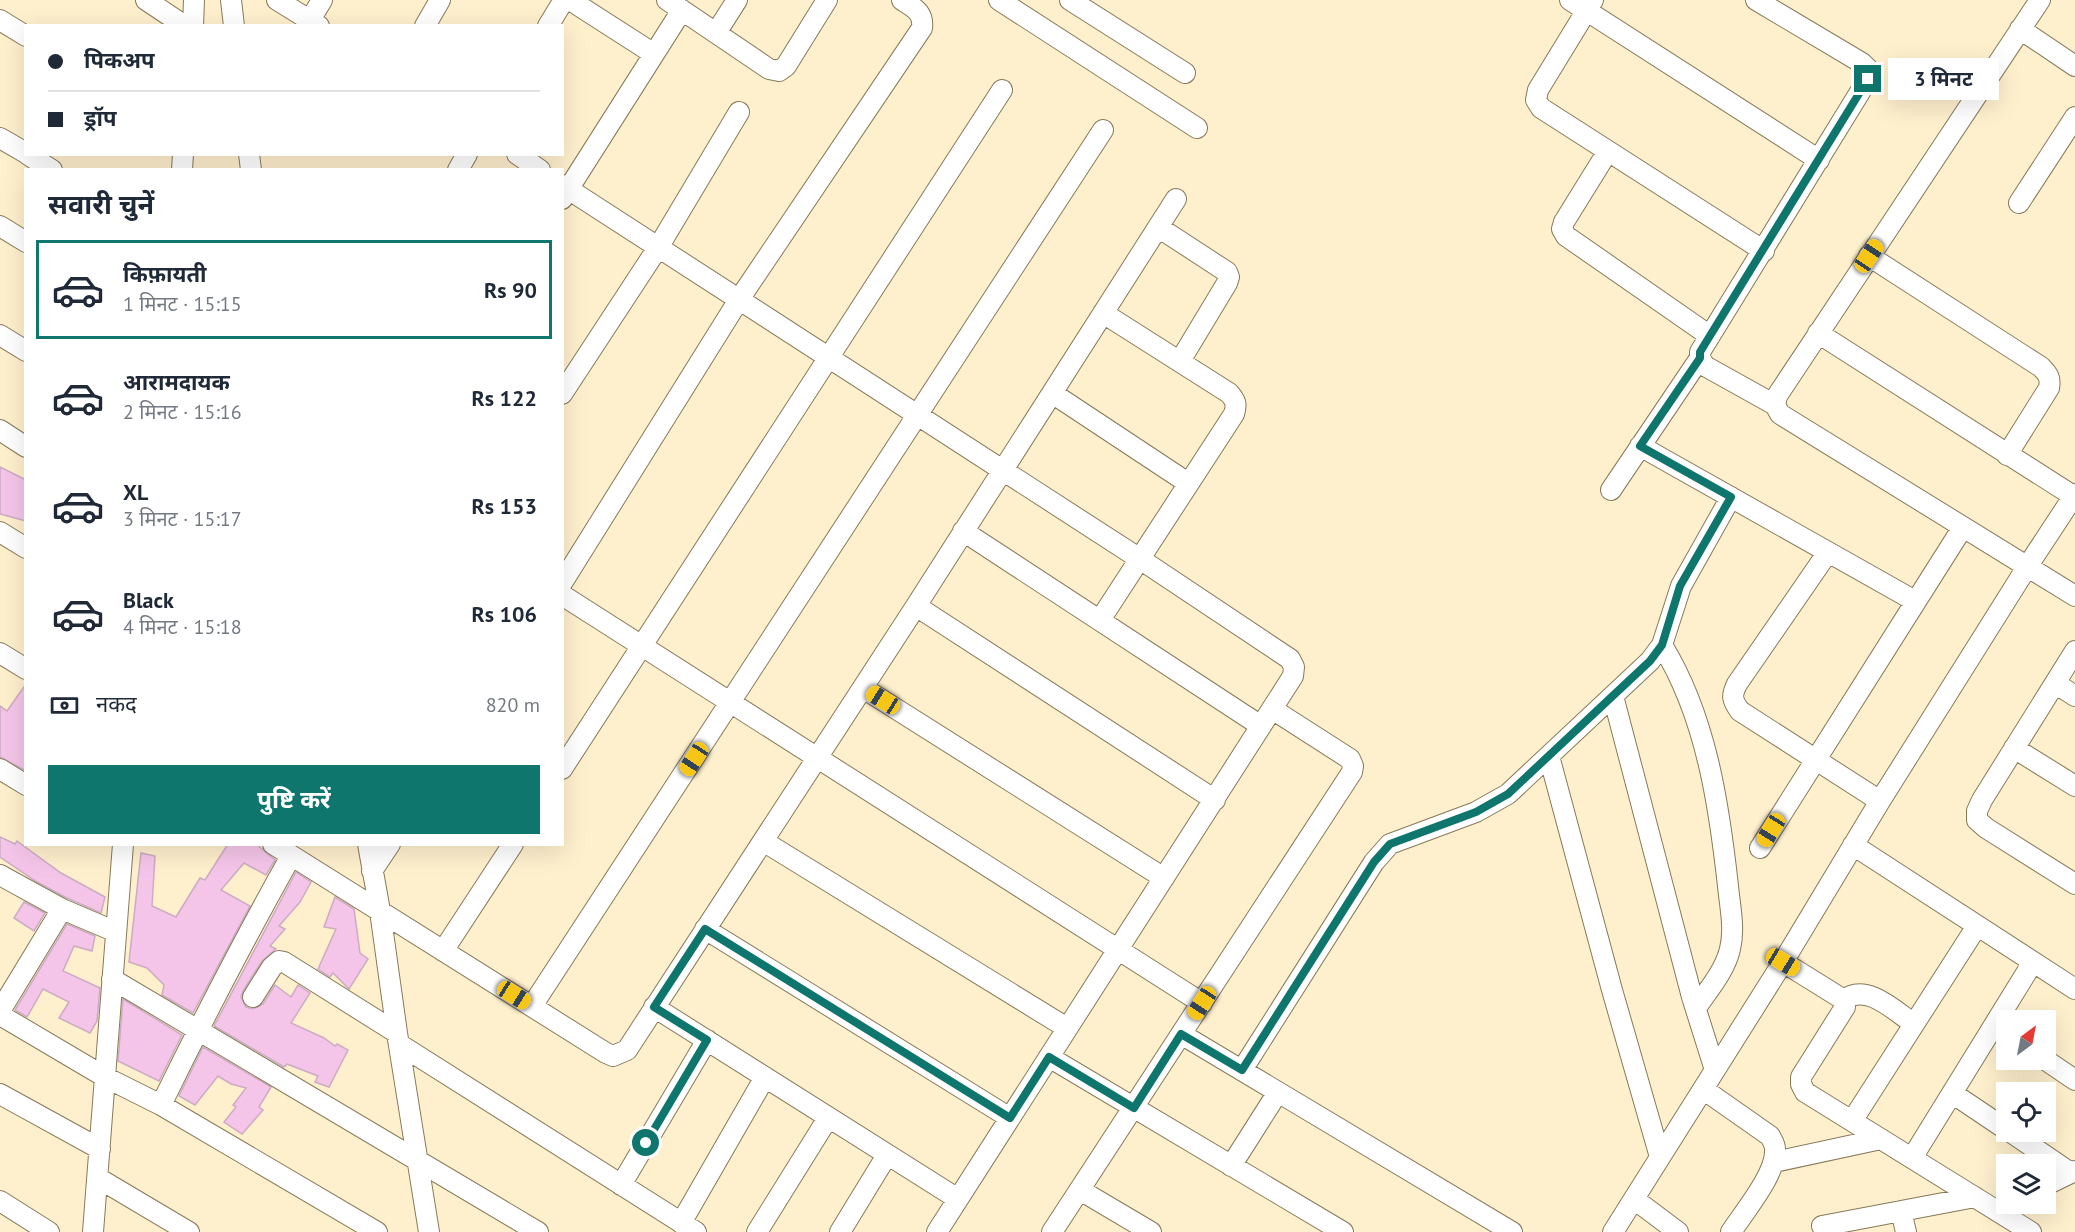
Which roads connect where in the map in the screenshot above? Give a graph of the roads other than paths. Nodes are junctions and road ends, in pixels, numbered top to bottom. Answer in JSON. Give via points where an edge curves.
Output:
{"nodes":[{"id":1,"x":146,"y":0,"type":"edge"},
{"id":2,"x":194,"y":0,"type":"edge"},
{"id":3,"x":231,"y":0,"type":"edge"},
{"id":4,"x":277,"y":0,"type":"edge"},
{"id":5,"x":322,"y":0,"type":"edge"},
{"id":6,"x":440,"y":0,"type":"edge"},
{"id":7,"x":568,"y":0,"type":"edge"},
{"id":8,"x":737,"y":0,"type":"edge"},
{"id":9,"x":827,"y":0,"type":"edge"},
{"id":10,"x":902,"y":0,"type":"edge"},
{"id":11,"x":999,"y":0,"type":"edge"},
{"id":12,"x":1070,"y":0,"type":"edge"},
{"id":13,"x":1756,"y":0,"type":"edge"},
{"id":14,"x":2040,"y":0,"type":"edge"},
{"id":15,"x":1583,"y":4,"type":"edge"},
{"id":16,"x":674,"y":5,"type":"edge"},
{"id":17,"x":0,"y":20,"type":"edge"},
{"id":18,"x":314,"y":23,"type":"edge"},
{"id":19,"x":182,"y":24,"type":"edge"},
{"id":20,"x":193,"y":24,"type":"edge"},
{"id":21,"x":234,"y":24,"type":"edge"},
{"id":22,"x":426,"y":24,"type":"edge"},
{"id":23,"x":549,"y":24,"type":"edge"},
{"id":24,"x":2020,"y":29,"type":"junction"},
{"id":25,"x":716,"y":33,"type":"junction"},
{"id":26,"x":24,"y":35,"type":"edge"},
{"id":27,"x":654,"y":54,"type":"junction"},
{"id":28,"x":2075,"y":66,"type":"edge"},
{"id":29,"x":1185,"y":73,"type":"dead end"},
{"id":30,"x":1002,"y":90,"type":"dead end"},
{"id":31,"x":739,"y":112,"type":"dead end"},
{"id":32,"x":2075,"y":117,"type":"edge"},
{"id":33,"x":1197,"y":128,"type":"dead end"},
{"id":34,"x":1103,"y":130,"type":"dead end"},
{"id":35,"x":0,"y":138,"type":"edge"},
{"id":36,"x":1608,"y":151,"type":"junction"},
{"id":37,"x":24,"y":153,"type":"edge"},
{"id":38,"x":29,"y":156,"type":"edge"},
{"id":39,"x":520,"y":156,"type":"edge"},
{"id":40,"x":1819,"y":160,"type":"junction"},
{"id":41,"x":49,"y":168,"type":"edge"},
{"id":42,"x":537,"y":168,"type":"edge"},
{"id":43,"x":565,"y":191,"type":"edge"},
{"id":44,"x":1176,"y":199,"type":"dead end"},
{"id":45,"x":2019,"y":203,"type":"dead end"},
{"id":46,"x":0,"y":226,"type":"edge"},
{"id":47,"x":1158,"y":227,"type":"junction"},
{"id":48,"x":24,"y":241,"type":"edge"},
{"id":49,"x":659,"y":246,"type":"junction"},
{"id":50,"x":1764,"y":251,"type":"junction"},
{"id":51,"x":1869,"y":256,"type":"junction"},
{"id":52,"x":740,"y":298,"type":"junction"},
{"id":53,"x":1102,"y":313,"type":"junction"},
{"id":54,"x":1818,"y":333,"type":"junction"},
{"id":55,"x":0,"y":335,"type":"edge"},
{"id":56,"x":1710,"y":336,"type":"junction"},
{"id":57,"x":24,"y":350,"type":"edge"},
{"id":58,"x":830,"y":358,"type":"junction"},
{"id":59,"x":1700,"y":358,"type":"junction"},
{"id":60,"x":1179,"y":361,"type":"junction"},
{"id":61,"x":564,"y":391,"type":"edge"},
{"id":62,"x":1052,"y":393,"type":"junction"},
{"id":63,"x":1775,"y":405,"type":"junction"},
{"id":64,"x":916,"y":415,"type":"junction"},
{"id":65,"x":0,"y":430,"type":"edge"},
{"id":66,"x":24,"y":446,"type":"edge"},
{"id":67,"x":1640,"y":446,"type":"junction"},
{"id":68,"x":2007,"y":455,"type":"junction"},
{"id":69,"x":1002,"y":469,"type":"junction"},
{"id":70,"x":1188,"y":483,"type":"junction"},
{"id":71,"x":1611,"y":490,"type":"dead end"},
{"id":72,"x":2075,"y":496,"type":"edge"},
{"id":73,"x":1731,"y":497,"type":"junction"},
{"id":74,"x":1963,"y":527,"type":"junction"},
{"id":75,"x":963,"y":531,"type":"junction"},
{"id":76,"x":0,"y":532,"type":"edge"},
{"id":77,"x":24,"y":547,"type":"edge"},
{"id":78,"x":1828,"y":552,"type":"junction"},
{"id":79,"x":1140,"y":559,"type":"junction"},
{"id":80,"x":2027,"y":567,"type":"junction"},
{"id":81,"x":564,"y":580,"type":"edge"},
{"id":82,"x":564,"y":596,"type":"edge"},
{"id":83,"x":2075,"y":597,"type":"edge"},
{"id":84,"x":1916,"y":601,"type":"junction"},
{"id":85,"x":916,"y":606,"type":"junction"},
{"id":86,"x":1100,"y":620,"type":"junction"},
{"id":87,"x":644,"y":645,"type":"junction"},
{"id":88,"x":1662,"y":645,"type":"junction"},
{"id":89,"x":2075,"y":651,"type":"edge"},
{"id":90,"x":0,"y":653,"type":"edge"},
{"id":91,"x":24,"y":668,"type":"edge"},
{"id":92,"x":2055,"y":683,"type":"junction"},
{"id":93,"x":863,"y":688,"type":"junction"},
{"id":94,"x":1613,"y":696,"type":"junction"},
{"id":95,"x":2075,"y":696,"type":"edge"},
{"id":96,"x":731,"y":702,"type":"junction"},
{"id":97,"x":1272,"y":709,"type":"junction"},
{"id":98,"x":1261,"y":726,"type":"junction"},
{"id":99,"x":2014,"y":748,"type":"junction"},
{"id":100,"x":1549,"y":756,"type":"junction"},
{"id":101,"x":818,"y":758,"type":"junction"},
{"id":102,"x":1815,"y":759,"type":"junction"},
{"id":103,"x":564,"y":767,"type":"edge"},
{"id":104,"x":0,"y":770,"type":"edge"},
{"id":105,"x":24,"y":784,"type":"edge"},
{"id":106,"x":2075,"y":786,"type":"edge"},
{"id":107,"x":1215,"y":800,"type":"junction"},
{"id":108,"x":1880,"y":801,"type":"junction"},
{"id":109,"x":763,"y":842,"type":"junction"},
{"id":110,"x":1853,"y":845,"type":"junction"},
{"id":111,"x":122,"y":846,"type":"edge"},
{"id":112,"x":276,"y":846,"type":"edge"},
{"id":113,"x":368,"y":846,"type":"edge"},
{"id":114,"x":389,"y":846,"type":"edge"},
{"id":115,"x":512,"y":846,"type":"edge"},
{"id":116,"x":1760,"y":848,"type":"dead end"},
{"id":117,"x":291,"y":856,"type":"junction"},
{"id":118,"x":372,"y":871,"type":"junction"},
{"id":119,"x":1,"y":878,"type":"edge"},
{"id":120,"x":1164,"y":878,"type":"junction"},
{"id":121,"x":2075,"y":884,"type":"edge"},
{"id":122,"x":62,"y":909,"type":"junction"},
{"id":123,"x":380,"y":911,"type":"junction"},
{"id":124,"x":1977,"y":926,"type":"junction"},
{"id":125,"x":705,"y":929,"type":"junction"},
{"id":126,"x":116,"y":932,"type":"junction"},
{"id":127,"x":1117,"y":950,"type":"junction"},
{"id":128,"x":443,"y":951,"type":"junction"},
{"id":129,"x":1783,"y":962,"type":"junction"},
{"id":130,"x":2033,"y":962,"type":"junction"},
{"id":131,"x":112,"y":979,"type":"junction"},
{"id":132,"x":2075,"y":989,"type":"edge"},
{"id":133,"x":252,"y":997,"type":"dead end"},
{"id":134,"x":1844,"y":1000,"type":"junction"},
{"id":135,"x":1202,"y":1003,"type":"junction"},
{"id":136,"x":532,"y":1006,"type":"junction"},
{"id":137,"x":654,"y":1007,"type":"junction"},
{"id":138,"x":1696,"y":1008,"type":"junction"},
{"id":139,"x":2010,"y":1010,"type":"edge"},
{"id":140,"x":0,"y":1013,"type":"edge"},
{"id":141,"x":1914,"y":1024,"type":"junction"},
{"id":142,"x":1067,"y":1028,"type":"junction"},
{"id":143,"x":197,"y":1030,"type":"junction"},
{"id":144,"x":1181,"y":1034,"type":"junction"},
{"id":145,"x":1996,"y":1035,"type":"edge"},
{"id":146,"x":398,"y":1038,"type":"junction"},
{"id":147,"x":707,"y":1040,"type":"junction"},
{"id":148,"x":1049,"y":1057,"type":"junction"},
{"id":149,"x":2056,"y":1067,"type":"edge"},
{"id":150,"x":1242,"y":1070,"type":"junction"},
{"id":151,"x":1715,"y":1070,"type":"junction"},
{"id":152,"x":105,"y":1077,"type":"junction"},
{"id":153,"x":765,"y":1077,"type":"junction"},
{"id":154,"x":2075,"y":1080,"type":"edge"},
{"id":155,"x":1703,"y":1089,"type":"junction"},
{"id":156,"x":1278,"y":1092,"type":"junction"},
{"id":157,"x":1952,"y":1093,"type":"junction"},
{"id":158,"x":0,"y":1094,"type":"edge"},
{"id":159,"x":161,"y":1105,"type":"junction"},
{"id":160,"x":1134,"y":1108,"type":"junction"},
{"id":161,"x":828,"y":1118,"type":"junction"},
{"id":162,"x":1010,"y":1118,"type":"junction"},
{"id":163,"x":1852,"y":1121,"type":"junction"},
{"id":164,"x":1996,"y":1122,"type":"edge"},
{"id":165,"x":1881,"y":1139,"type":"junction"},
{"id":166,"x":2027,"y":1142,"type":"edge"},
{"id":167,"x":100,"y":1149,"type":"junction"},
{"id":168,"x":887,"y":1155,"type":"junction"},
{"id":169,"x":1660,"y":1157,"type":"junction"},
{"id":170,"x":1912,"y":1158,"type":"junction"},
{"id":171,"x":417,"y":1159,"type":"junction"},
{"id":172,"x":1774,"y":1162,"type":"junction"},
{"id":173,"x":1231,"y":1166,"type":"junction"},
{"id":174,"x":2073,"y":1172,"type":"edge"},
{"id":175,"x":98,"y":1178,"type":"junction"},
{"id":176,"x":2056,"y":1180,"type":"edge"},
{"id":177,"x":621,"y":1185,"type":"junction"},
{"id":178,"x":1080,"y":1191,"type":"junction"},
{"id":179,"x":1975,"y":1197,"type":"junction"},
{"id":180,"x":958,"y":1199,"type":"junction"},
{"id":181,"x":1634,"y":1199,"type":"junction"},
{"id":182,"x":0,"y":1201,"type":"edge"},
{"id":183,"x":1996,"y":1205,"type":"edge"},
{"id":184,"x":1901,"y":1211,"type":"junction"},
{"id":185,"x":2010,"y":1214,"type":"edge"},
{"id":186,"x":1822,"y":1226,"type":"dead end"},
{"id":187,"x":689,"y":1227,"type":"edge"},
{"id":188,"x":49,"y":1232,"type":"edge"},
{"id":189,"x":93,"y":1232,"type":"edge"},
{"id":190,"x":189,"y":1232,"type":"edge"},
{"id":191,"x":377,"y":1232,"type":"edge"},
{"id":192,"x":429,"y":1232,"type":"edge"},
{"id":193,"x":538,"y":1232,"type":"edge"},
{"id":194,"x":757,"y":1232,"type":"edge"},
{"id":195,"x":840,"y":1232,"type":"edge"},
{"id":196,"x":937,"y":1232,"type":"edge"},
{"id":197,"x":1052,"y":1232,"type":"edge"},
{"id":198,"x":1151,"y":1232,"type":"edge"},
{"id":199,"x":1342,"y":1232,"type":"edge"},
{"id":200,"x":1512,"y":1232,"type":"edge"},
{"id":201,"x":1613,"y":1232,"type":"edge"},
{"id":202,"x":1678,"y":1232,"type":"edge"},
{"id":203,"x":1731,"y":1232,"type":"edge"},
{"id":204,"x":1905,"y":1232,"type":"edge"},
{"id":205,"x":2031,"y":1232,"type":"edge"}],
"edges":[{"from":1,"to":19,"type":"street"},
{"from":2,"to":20,"type":"street"},
{"from":3,"to":21,"type":"street"},
{"from":4,"to":18,"type":"street"},
{"from":5,"to":18,"type":"street"},
{"from":6,"to":22,"type":"street"},
{"from":7,"to":23,"type":"street"},
{"from":7,"to":27,"type":"street"},
{"from":8,"to":25,"type":"street"},
{"from":9,"to":25,"type":"street","via":[[779,71],[769,69]]},
{"from":10,"to":52,"type":"street","via":[[920,13],[924,19],[922,28]]},
{"from":11,"to":33,"type":"street"},
{"from":12,"to":29,"type":"street"},
{"from":13,"to":40,"type":"street","via":[[1868,69],[1868,79]]},
{"from":14,"to":24,"type":"street"},
{"from":15,"to":36,"type":"street","via":[[1536,100],[1541,108]]},
{"from":15,"to":40,"type":"street"},
{"from":16,"to":25,"type":"street"},
{"from":16,"to":27,"type":"street"},
{"from":17,"to":26,"type":"street"},
{"from":24,"to":28,"type":"street"},
{"from":24,"to":51,"type":"street"},
{"from":27,"to":43,"type":"street"},
{"from":30,"to":58,"type":"street"},
{"from":31,"to":49,"type":"street"},
{"from":32,"to":45,"type":"street"},
{"from":34,"to":64,"type":"street"},
{"from":35,"to":37,"type":"street"},
{"from":36,"to":50,"type":"street"},
{"from":36,"to":56,"type":"street","via":[[1562,230]]},
{"from":38,"to":41,"type":"street"},
{"from":39,"to":42,"type":"street"},
{"from":40,"to":50,"type":"street"},
{"from":43,"to":49,"type":"street"},
{"from":44,"to":47,"type":"street"},
{"from":46,"to":48,"type":"street"},
{"from":47,"to":53,"type":"street"},
{"from":47,"to":60,"type":"street","via":[[1229,277]]},
{"from":49,"to":52,"type":"street"},
{"from":49,"to":61,"type":"street"},
{"from":50,"to":56,"type":"street"},
{"from":51,"to":54,"type":"street"},
{"from":51,"to":68,"type":"street","via":[[2048,374],[2049,388]]},
{"from":52,"to":58,"type":"street"},
{"from":52,"to":81,"type":"street"},
{"from":53,"to":60,"type":"street"},
{"from":53,"to":62,"type":"street"},
{"from":54,"to":63,"type":"street"},
{"from":54,"to":68,"type":"street"},
{"from":55,"to":57,"type":"street"},
{"from":56,"to":59,"type":"street"},
{"from":58,"to":64,"type":"street"},
{"from":58,"to":87,"type":"street"},
{"from":59,"to":63,"type":"street","via":[[1705,366]]},
{"from":59,"to":67,"type":"street"},
{"from":60,"to":70,"type":"street","via":[[1229,393],[1236,405],[1234,414]]},
{"from":62,"to":69,"type":"street"},
{"from":62,"to":70,"type":"street"},
{"from":63,"to":74,"type":"street","via":[[1780,414]]},
{"from":64,"to":69,"type":"street"},
{"from":64,"to":96,"type":"street"},
{"from":65,"to":66,"type":"street"},
{"from":67,"to":71,"type":"street"},
{"from":67,"to":73,"type":"street"},
{"from":68,"to":72,"type":"street"},
{"from":69,"to":75,"type":"street"},
{"from":69,"to":79,"type":"street"},
{"from":70,"to":79,"type":"street"},
{"from":72,"to":80,"type":"street"},
{"from":73,"to":78,"type":"street"},
{"from":73,"to":88,"type":"street","via":[[1680,586]]},
{"from":74,"to":80,"type":"street"},
{"from":74,"to":84,"type":"street"},
{"from":75,"to":85,"type":"street"},
{"from":75,"to":86,"type":"street"},
{"from":76,"to":77,"type":"street"},
{"from":78,"to":84,"type":"street"},
{"from":78,"to":102,"type":"street","via":[[1732,694],[1740,711]]},
{"from":79,"to":86,"type":"street"},
{"from":79,"to":97,"type":"street","via":[[1290,659],[1293,676]]},
{"from":80,"to":83,"type":"street"},
{"from":80,"to":108,"type":"street"},
{"from":82,"to":87,"type":"street"},
{"from":84,"to":102,"type":"street"},
{"from":85,"to":93,"type":"street"},
{"from":85,"to":107,"type":"street"},
{"from":86,"to":98,"type":"street"},
{"from":87,"to":96,"type":"street"},
{"from":87,"to":103,"type":"street"},
{"from":88,"to":94,"type":"street"},
{"from":88,"to":138,"type":"street","via":[[1686,691],[1704,745],[1723,838],[1732,933],[1725,965]]},
{"from":89,"to":92,"type":"street"},
{"from":90,"to":91,"type":"street"},
{"from":92,"to":95,"type":"street"},
{"from":92,"to":99,"type":"street"},
{"from":93,"to":101,"type":"street"},
{"from":93,"to":120,"type":"street"},
{"from":94,"to":100,"type":"street"},
{"from":94,"to":138,"type":"street"},
{"from":96,"to":101,"type":"street"},
{"from":96,"to":136,"type":"street"},
{"from":97,"to":98,"type":"street"},
{"from":97,"to":135,"type":"street","via":[[1350,759],[1353,772]]},
{"from":98,"to":107,"type":"street"},
{"from":99,"to":106,"type":"street"},
{"from":99,"to":121,"type":"street","via":[[1982,800],[1977,820]]},
{"from":100,"to":150,"type":"street","via":[[1508,794],[1476,812],[1390,844],[1374,862]]},
{"from":100,"to":169,"type":"street"},
{"from":101,"to":109,"type":"street"},
{"from":101,"to":127,"type":"street"},
{"from":102,"to":108,"type":"street"},
{"from":102,"to":116,"type":"street"},
{"from":104,"to":105,"type":"street"},
{"from":107,"to":120,"type":"street"},
{"from":108,"to":110,"type":"street"},
{"from":109,"to":125,"type":"street"},
{"from":109,"to":142,"type":"street"},
{"from":110,"to":124,"type":"street"},
{"from":110,"to":129,"type":"street"},
{"from":111,"to":126,"type":"street"},
{"from":112,"to":117,"type":"street"},
{"from":113,"to":118,"type":"street"},
{"from":114,"to":118,"type":"street"},
{"from":115,"to":128,"type":"street"},
{"from":117,"to":123,"type":"street"},
{"from":117,"to":143,"type":"street"},
{"from":118,"to":123,"type":"street"},
{"from":119,"to":122,"type":"street"},
{"from":120,"to":127,"type":"street"},
{"from":122,"to":126,"type":"street"},
{"from":122,"to":140,"type":"street"},
{"from":123,"to":128,"type":"street"},
{"from":123,"to":146,"type":"street"},
{"from":124,"to":130,"type":"street"},
{"from":124,"to":141,"type":"street"},
{"from":125,"to":137,"type":"street"},
{"from":125,"to":162,"type":"street"},
{"from":126,"to":131,"type":"street"},
{"from":127,"to":135,"type":"street"},
{"from":127,"to":142,"type":"street"},
{"from":128,"to":136,"type":"street"},
{"from":129,"to":134,"type":"street"},
{"from":129,"to":151,"type":"street"},
{"from":130,"to":132,"type":"street"},
{"from":130,"to":139,"type":"street"},
{"from":131,"to":143,"type":"street"},
{"from":131,"to":152,"type":"street"},
{"from":133,"to":146,"type":"street","via":[[272,966],[284,962]]},
{"from":134,"to":141,"type":"street","via":[[1860,993],[1875,998]]},
{"from":134,"to":163,"type":"street","via":[[1845,1007],[1801,1077],[1801,1084],[1805,1092]]},
{"from":135,"to":144,"type":"street"},
{"from":136,"to":137,"type":"street","via":[[613,1056],[627,1050]]},
{"from":137,"to":147,"type":"street"},
{"from":138,"to":151,"type":"street"},
{"from":140,"to":152,"type":"street"},
{"from":141,"to":163,"type":"street"},
{"from":142,"to":148,"type":"street"},
{"from":143,"to":159,"type":"street"},
{"from":143,"to":171,"type":"street"},
{"from":144,"to":150,"type":"street"},
{"from":144,"to":160,"type":"street"},
{"from":145,"to":157,"type":"street"},
{"from":146,"to":171,"type":"street"},
{"from":146,"to":177,"type":"street"},
{"from":147,"to":153,"type":"street"},
{"from":147,"to":177,"type":"street"},
{"from":148,"to":160,"type":"street"},
{"from":148,"to":162,"type":"street"},
{"from":149,"to":154,"type":"street"},
{"from":150,"to":156,"type":"street"},
{"from":151,"to":155,"type":"street"},
{"from":152,"to":159,"type":"street"},
{"from":152,"to":167,"type":"street"},
{"from":153,"to":161,"type":"street"},
{"from":153,"to":187,"type":"street"},
{"from":155,"to":169,"type":"street"},
{"from":155,"to":172,"type":"street","via":[[1770,1136],[1776,1147]]},
{"from":156,"to":173,"type":"street"},
{"from":156,"to":200,"type":"street"},
{"from":157,"to":164,"type":"street"},
{"from":157,"to":170,"type":"street"},
{"from":158,"to":167,"type":"street"},
{"from":159,"to":191,"type":"street"},
{"from":160,"to":173,"type":"street"},
{"from":160,"to":178,"type":"street"},
{"from":161,"to":168,"type":"street"},
{"from":161,"to":194,"type":"street"},
{"from":162,"to":180,"type":"street"},
{"from":163,"to":165,"type":"street"},
{"from":165,"to":170,"type":"street"},
{"from":165,"to":172,"type":"street"},
{"from":166,"to":174,"type":"street"},
{"from":167,"to":175,"type":"street"},
{"from":168,"to":180,"type":"street"},
{"from":168,"to":195,"type":"street"},
{"from":169,"to":181,"type":"street"},
{"from":170,"to":179,"type":"street"},
{"from":171,"to":192,"type":"street"},
{"from":171,"to":193,"type":"street"},
{"from":172,"to":203,"type":"street"},
{"from":173,"to":199,"type":"street"},
{"from":174,"to":176,"type":"street"},
{"from":175,"to":189,"type":"street"},
{"from":175,"to":190,"type":"street"},
{"from":177,"to":187,"type":"street"},
{"from":178,"to":197,"type":"street"},
{"from":178,"to":198,"type":"street"},
{"from":179,"to":183,"type":"street"},
{"from":179,"to":184,"type":"street"},
{"from":180,"to":196,"type":"street"},
{"from":181,"to":201,"type":"street"},
{"from":181,"to":202,"type":"street"},
{"from":182,"to":188,"type":"street"},
{"from":184,"to":186,"type":"street"},
{"from":184,"to":204,"type":"street"},
{"from":185,"to":205,"type":"street"}]}
